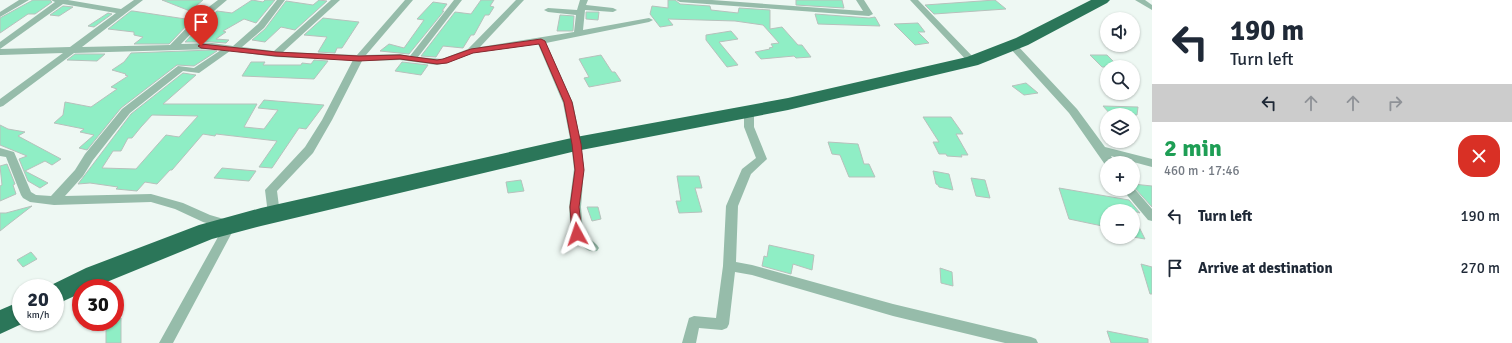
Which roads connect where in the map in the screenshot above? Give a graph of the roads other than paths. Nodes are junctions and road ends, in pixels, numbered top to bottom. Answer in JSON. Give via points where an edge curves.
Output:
{"nodes":[{"id":1,"x":25,"y":0,"type":"edge"},
{"id":2,"x":139,"y":0,"type":"edge"},
{"id":3,"x":223,"y":0,"type":"edge"},
{"id":4,"x":282,"y":0,"type":"edge"},
{"id":5,"x":336,"y":0,"type":"edge"},
{"id":6,"x":409,"y":0,"type":"edge"},
{"id":7,"x":458,"y":0,"type":"edge"},
{"id":8,"x":520,"y":0,"type":"edge"},
{"id":9,"x":680,"y":0,"type":"edge"},
{"id":10,"x":860,"y":0,"type":"edge"},
{"id":11,"x":914,"y":0,"type":"edge"},
{"id":12,"x":1102,"y":0,"type":"edge"},
{"id":13,"x":1139,"y":0,"type":"edge"},
{"id":14,"x":59,"y":1,"type":"edge"},
{"id":15,"x":582,"y":7,"type":"edge"},
{"id":16,"x":1152,"y":8,"type":"edge"},
{"id":17,"x":548,"y":10,"type":"dead end"},
{"id":18,"x":613,"y":10,"type":"dead end"},
{"id":19,"x":122,"y":12,"type":"junction"},
{"id":20,"x":0,"y":15,"type":"edge"},
{"id":21,"x":649,"y":20,"type":"dead end"},
{"id":22,"x":578,"y":34,"type":"junction"},
{"id":23,"x":541,"y":41,"type":"junction"},
{"id":24,"x":1012,"y":45,"type":"junction"},
{"id":25,"x":0,"y":46,"type":"edge"},
{"id":26,"x":173,"y":47,"type":"junction"},
{"id":27,"x":231,"y":49,"type":"junction"},
{"id":28,"x":73,"y":50,"type":"junction"},
{"id":29,"x":471,"y":51,"type":"junction"},
{"id":30,"x":0,"y":52,"type":"edge"},
{"id":31,"x":276,"y":54,"type":"junction"},
{"id":32,"x":359,"y":58,"type":"junction"},
{"id":33,"x":412,"y":59,"type":"junction"},
{"id":34,"x":972,"y":61,"type":"junction"},
{"id":35,"x":0,"y":104,"type":"edge"},
{"id":36,"x":749,"y":111,"type":"junction"},
{"id":37,"x":576,"y":144,"type":"junction"},
{"id":38,"x":1100,"y":150,"type":"junction"},
{"id":39,"x":0,"y":152,"type":"edge"},
{"id":40,"x":1105,"y":156,"type":"edge"},
{"id":41,"x":1152,"y":163,"type":"edge"},
{"id":42,"x":1134,"y":196,"type":"edge"},
{"id":43,"x":54,"y":201,"type":"junction"},
{"id":44,"x":274,"y":214,"type":"junction"},
{"id":45,"x":1152,"y":217,"type":"edge"},
{"id":46,"x":230,"y":225,"type":"junction"},
{"id":47,"x":593,"y":248,"type":"dead end"},
{"id":48,"x":729,"y":266,"type":"junction"},
{"id":49,"x":64,"y":290,"type":"edge"},
{"id":50,"x":12,"y":317,"type":"edge"},
{"id":51,"x":0,"y":324,"type":"edge"},
{"id":52,"x":166,"y":343,"type":"edge"},
{"id":53,"x":689,"y":343,"type":"edge"},
{"id":54,"x":1031,"y":343,"type":"edge"}],
"edges":[{"from":1,"to":20,"type":"street"},
{"from":2,"to":19,"type":"street"},
{"from":3,"to":26,"type":"street","via":[[205,14]]},
{"from":4,"to":27,"type":"street","via":[[260,26]]},
{"from":5,"to":31,"type":"street"},
{"from":6,"to":32,"type":"street"},
{"from":7,"to":33,"type":"street"},
{"from":8,"to":29,"type":"street"},
{"from":9,"to":10,"type":"street","via":[[869,14]]},
{"from":11,"to":34,"type":"street"},
{"from":12,"to":24,"type":"highway"},
{"from":13,"to":16,"type":"street"},
{"from":14,"to":19,"type":"street"},
{"from":14,"to":25,"type":"street"},
{"from":15,"to":17,"type":"street"},
{"from":15,"to":18,"type":"street"},
{"from":15,"to":22,"type":"street"},
{"from":19,"to":28,"type":"street"},
{"from":21,"to":22,"type":"street"},
{"from":22,"to":23,"type":"street"},
{"from":23,"to":29,"type":"street"},
{"from":23,"to":37,"type":"street","via":[[568,102]]},
{"from":24,"to":34,"type":"highway"},
{"from":24,"to":38,"type":"street","via":[[1073,111]]},
{"from":26,"to":27,"type":"street","via":[[212,46]]},
{"from":26,"to":28,"type":"street"},
{"from":27,"to":31,"type":"street"},
{"from":27,"to":43,"type":"street","via":[[196,71],[181,68],[126,111],[89,157],[80,173]]},
{"from":28,"to":30,"type":"street"},
{"from":28,"to":35,"type":"street"},
{"from":29,"to":33,"type":"street","via":[[437,62]]},
{"from":31,"to":32,"type":"street"},
{"from":32,"to":33,"type":"street"},
{"from":32,"to":44,"type":"street","via":[[309,150],[271,190]]},
{"from":34,"to":36,"type":"highway"},
{"from":36,"to":37,"type":"highway"},
{"from":36,"to":48,"type":"street","via":[[749,128],[762,159],[746,172],[732,206]]},
{"from":37,"to":44,"type":"highway"},
{"from":37,"to":47,"type":"street","via":[[580,170],[575,207],[577,234]]},
{"from":38,"to":40,"type":"street"},
{"from":38,"to":41,"type":"street"},
{"from":39,"to":43,"type":"street","via":[[10,154],[23,187],[31,198]]},
{"from":42,"to":45,"type":"street"},
{"from":43,"to":46,"type":"street","via":[[151,198],[172,203]]},
{"from":44,"to":46,"type":"highway"},
{"from":46,"to":49,"type":"highway","via":[[95,275]]},
{"from":46,"to":52,"type":"street"},
{"from":48,"to":53,"type":"street","via":[[722,324],[694,322]]},
{"from":48,"to":54,"type":"street"},
{"from":50,"to":51,"type":"highway"}]}
